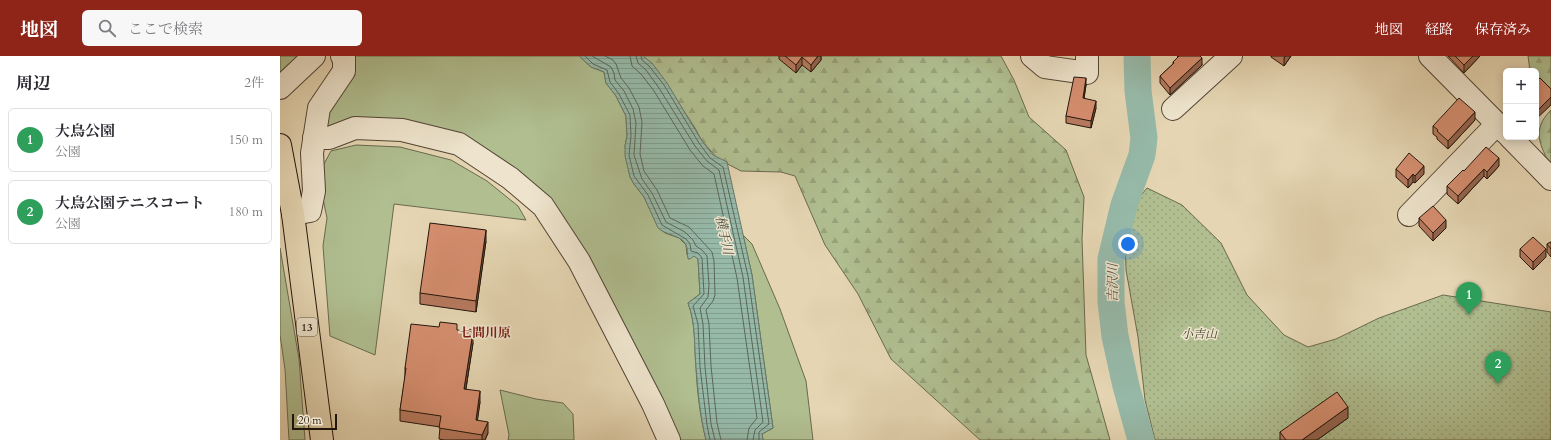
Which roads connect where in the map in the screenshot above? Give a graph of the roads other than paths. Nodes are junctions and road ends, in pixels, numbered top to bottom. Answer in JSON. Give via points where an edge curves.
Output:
{"nodes":[{"id":1,"x":314,"y":56,"type":"edge"},
{"id":2,"x":342,"y":56,"type":"edge"},
{"id":3,"x":1032,"y":56,"type":"edge"},
{"id":4,"x":1087,"y":56,"type":"edge"},
{"id":5,"x":1430,"y":56,"type":"edge"},
{"id":6,"x":1227,"y":57,"type":"edge"},
{"id":7,"x":280,"y":88,"type":"edge"},
{"id":8,"x":1173,"y":109,"type":"dead end"},
{"id":9,"x":1503,"y":130,"type":"edge"},
{"id":10,"x":1503,"y":132,"type":"edge"},
{"id":11,"x":314,"y":138,"type":"junction"},
{"id":12,"x":1513,"y":140,"type":"edge"},
{"id":13,"x":281,"y":149,"type":"edge"},
{"id":14,"x":1551,"y":179,"type":"edge"},
{"id":15,"x":293,"y":214,"type":"junction"},
{"id":16,"x":1409,"y":215,"type":"dead end"},
{"id":17,"x":322,"y":440,"type":"edge"},
{"id":18,"x":669,"y":440,"type":"edge"}],
"edges":[{"from":1,"to":7,"type":"street"},
{"from":2,"to":11,"type":"street","via":[[344,71],[319,108]]},
{"from":3,"to":4,"type":"street","via":[[1045,67],[1087,73]]},
{"from":5,"to":9,"type":"street"},
{"from":6,"to":8,"type":"street"},
{"from":10,"to":16,"type":"street"},
{"from":11,"to":15,"type":"street","via":[[314,191],[310,211]]},
{"from":11,"to":18,"type":"street","via":[[329,138],[355,128],[402,130],[459,144],[510,178],[543,206],[579,261]]},
{"from":12,"to":14,"type":"street"},
{"from":13,"to":15,"type":"highway","number":"13"},
{"from":15,"to":17,"type":"highway","number":"13"}]}
